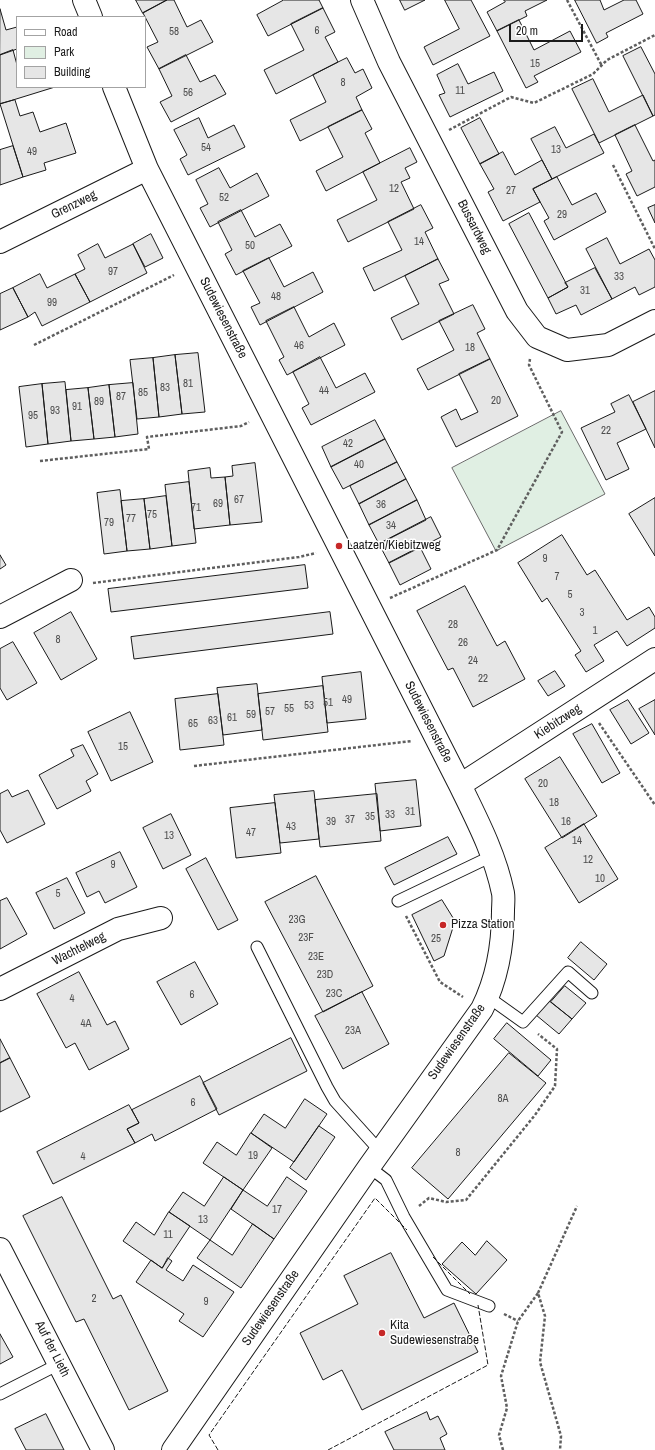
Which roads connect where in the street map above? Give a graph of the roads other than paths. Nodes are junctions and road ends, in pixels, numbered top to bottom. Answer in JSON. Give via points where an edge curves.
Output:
{"nodes":[{"id":1,"x":84,"y":0,"type":"edge"},
{"id":2,"x":362,"y":0,"type":"edge"},
{"id":3,"x":91,"y":16,"type":"edge"},
{"id":4,"x":114,"y":88,"type":"edge"},
{"id":5,"x":147,"y":169,"type":"junction"},
{"id":6,"x":0,"y":242,"type":"edge"},
{"id":7,"x":655,"y":321,"type":"edge"},
{"id":8,"x":71,"y":580,"type":"road end"},
{"id":9,"x":0,"y":617,"type":"edge"},
{"id":10,"x":655,"y":659,"type":"edge"},
{"id":11,"x":460,"y":785,"type":"junction"},
{"id":12,"x":492,"y":856,"type":"junction"},
{"id":13,"x":398,"y":901,"type":"road end"},
{"id":14,"x":161,"y":918,"type":"dead end"},
{"id":15,"x":257,"y":947,"type":"dead end"},
{"id":16,"x":0,"y":989,"type":"edge"},
{"id":17,"x":592,"y":993,"type":"dead end"},
{"id":18,"x":485,"y":1003,"type":"junction"},
{"id":19,"x":374,"y":1159,"type":"junction"},
{"id":20,"x":0,"y":1249,"type":"edge"},
{"id":21,"x":489,"y":1306,"type":"dead end"},
{"id":22,"x":60,"y":1364,"type":"junction"},
{"id":23,"x":0,"y":1394,"type":"edge"},
{"id":24,"x":104,"y":1450,"type":"edge"},
{"id":25,"x":173,"y":1450,"type":"edge"}],
"edges":[{"from":1,"to":3,"type":"street"},
{"from":2,"to":7,"type":"street","name":"Bussardweg","via":[[389,62],[517,311],[536,337],[567,350],[608,345]]},
{"from":4,"to":5,"type":"street","name":"Sudewiesenstraße"},
{"from":5,"to":6,"type":"street","name":"Grenzweg"},
{"from":5,"to":11,"type":"street","name":"Sudewiesenstraße"},
{"from":8,"to":9,"type":"street"},
{"from":10,"to":11,"type":"street","name":"Kiebitzweg"},
{"from":11,"to":12,"type":"street","name":"Sudewiesenstraße"},
{"from":12,"to":13,"type":"lane"},
{"from":12,"to":18,"type":"street","name":"Sudewiesenstraße","via":[[503,894],[503,924],[501,954]]},
{"from":14,"to":16,"type":"street","name":"Wachtelweg","via":[[118,929]]},
{"from":15,"to":19,"type":"lane","via":[[326,1087]]},
{"from":17,"to":18,"type":"lane","via":[[568,972],[523,1022]]},
{"from":18,"to":19,"type":"street","name":"Sudewiesenstraße"},
{"from":19,"to":21,"type":"lane","via":[[404,1217],[447,1290]]},
{"from":19,"to":25,"type":"street","name":"Sudewiesenstraße"},
{"from":20,"to":22,"type":"street","name":"Auf der Lieth"},
{"from":22,"to":23,"type":"lane"},
{"from":22,"to":24,"type":"street","name":"Auf der Lieth"}]}
